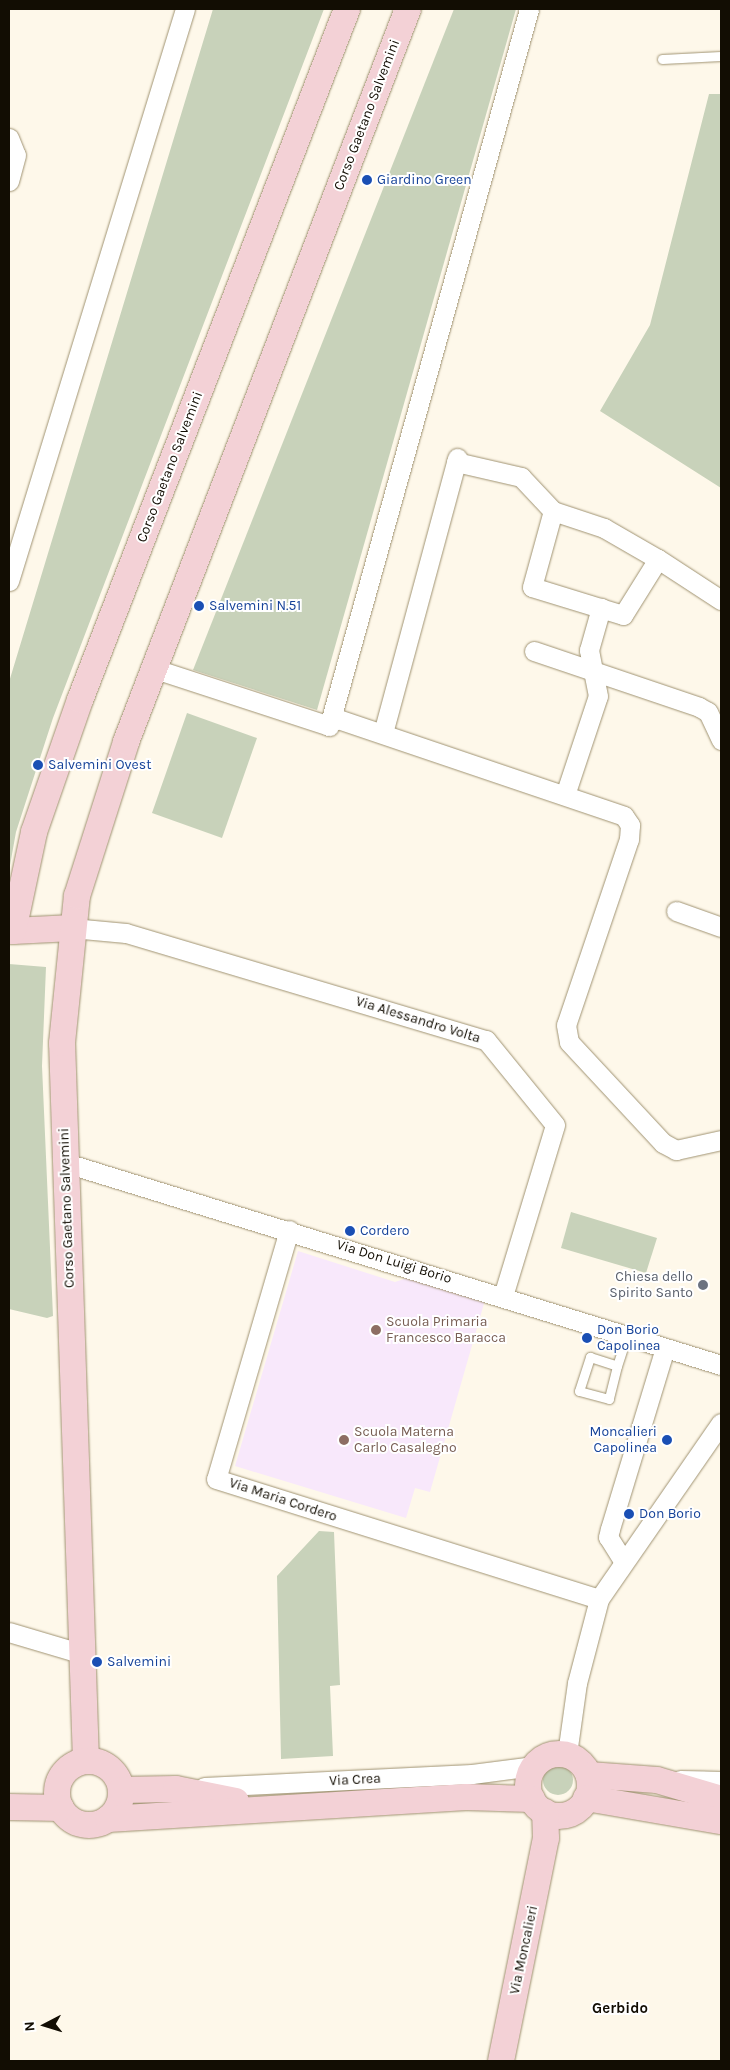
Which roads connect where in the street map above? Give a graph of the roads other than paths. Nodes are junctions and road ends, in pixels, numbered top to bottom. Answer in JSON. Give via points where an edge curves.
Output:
{"nodes":[{"id":1,"x":185,"y":9,"type":"edge"},
{"id":2,"x":347,"y":9,"type":"edge"},
{"id":3,"x":408,"y":9,"type":"edge"},
{"id":4,"x":529,"y":9,"type":"edge"},
{"id":5,"x":721,"y":56,"type":"edge"},
{"id":6,"x":662,"y":59,"type":"dead end"},
{"id":7,"x":9,"y":138,"type":"edge"},
{"id":8,"x":9,"y":181,"type":"edge"},
{"id":9,"x":553,"y":511,"type":"junction"},
{"id":10,"x":658,"y":559,"type":"junction"},
{"id":11,"x":9,"y":582,"type":"edge"},
{"id":12,"x":721,"y":600,"type":"edge"},
{"id":13,"x":601,"y":608,"type":"junction"},
{"id":14,"x":534,"y":651,"type":"dead end"},
{"id":15,"x":154,"y":669,"type":"junction"},
{"id":16,"x":593,"y":671,"type":"junction"},
{"id":17,"x":332,"y":718,"type":"junction"},
{"id":18,"x":383,"y":733,"type":"junction"},
{"id":19,"x":721,"y":740,"type":"edge"},
{"id":20,"x":565,"y":795,"type":"junction"},
{"id":21,"x":676,"y":911,"type":"dead end"},
{"id":22,"x":721,"y":927,"type":"edge"},
{"id":23,"x":72,"y":928,"type":"junction"},
{"id":24,"x":11,"y":931,"type":"edge"},
{"id":25,"x":721,"y":1140,"type":"edge"},
{"id":26,"x":66,"y":1163,"type":"junction"},
{"id":27,"x":290,"y":1230,"type":"junction"},
{"id":28,"x":503,"y":1296,"type":"junction"},
{"id":29,"x":627,"y":1335,"type":"junction"},
{"id":30,"x":665,"y":1348,"type":"junction"},
{"id":31,"x":721,"y":1365,"type":"edge"},
{"id":32,"x":618,"y":1366,"type":"junction"},
{"id":33,"x":721,"y":1423,"type":"edge"},
{"id":34,"x":622,"y":1559,"type":"junction"},
{"id":35,"x":599,"y":1599,"type":"junction"},
{"id":36,"x":9,"y":1632,"type":"edge"},
{"id":37,"x":83,"y":1654,"type":"junction"},
{"id":38,"x":566,"y":1754,"type":"junction"},
{"id":39,"x":86,"y":1761,"type":"junction"},
{"id":40,"x":657,"y":1780,"type":"junction"},
{"id":41,"x":721,"y":1781,"type":"edge"},
{"id":42,"x":588,"y":1787,"type":"junction"},
{"id":43,"x":176,"y":1789,"type":"junction"},
{"id":44,"x":121,"y":1790,"type":"junction"},
{"id":45,"x":9,"y":1794,"type":"edge"},
{"id":46,"x":541,"y":1795,"type":"junction"},
{"id":47,"x":60,"y":1796,"type":"junction"},
{"id":48,"x":721,"y":1799,"type":"edge"},
{"id":49,"x":271,"y":1806,"type":"junction"},
{"id":50,"x":9,"y":1807,"type":"edge"},
{"id":51,"x":108,"y":1819,"type":"junction"},
{"id":52,"x":721,"y":1821,"type":"edge"},
{"id":53,"x":501,"y":2061,"type":"edge"}],
"edges":[{"from":1,"to":11,"type":"street"},
{"from":2,"to":24,"type":"street","name":"Corso Gaetano Salvemini","via":[[48,789]]},
{"from":3,"to":15,"type":"street","name":"Corso Gaetano Salvemini"},
{"from":4,"to":17,"type":"street"},
{"from":5,"to":6,"type":"lane"},
{"from":7,"to":8,"type":"street","via":[[16,155]]},
{"from":9,"to":10,"type":"street","via":[[588,520]]},
{"from":9,"to":13,"type":"street","via":[[532,587]]},
{"from":9,"to":18,"type":"street","via":[[521,477],[456,460]]},
{"from":10,"to":12,"type":"street"},
{"from":10,"to":13,"type":"street","via":[[623,615]]},
{"from":13,"to":16,"type":"street","via":[[589,650]]},
{"from":14,"to":16,"type":"street"},
{"from":15,"to":17,"type":"street","via":[[330,726]]},
{"from":15,"to":23,"type":"street","name":"Corso Gaetano Salvemini","via":[[100,813]]},
{"from":16,"to":19,"type":"street","via":[[699,707],[708,712]]},
{"from":16,"to":20,"type":"street","via":[[598,696]]},
{"from":17,"to":18,"type":"street"},
{"from":18,"to":20,"type":"street"},
{"from":20,"to":25,"type":"street","via":[[624,816],[630,825],[566,1025],[569,1042],[663,1143],[676,1150]]},
{"from":21,"to":22,"type":"street"},
{"from":23,"to":24,"type":"street"},
{"from":23,"to":26,"type":"street","name":"Corso Gaetano Salvemini","via":[[62,1043]]},
{"from":23,"to":28,"type":"street","name":"Via Alessandro Volta","via":[[126,933],[486,1040],[554,1125]]},
{"from":26,"to":27,"type":"street","name":"Via Don Luigi Borio"},
{"from":26,"to":37,"type":"street","name":"Corso Gaetano Salvemini"},
{"from":27,"to":28,"type":"street","name":"Via Don Luigi Borio"},
{"from":27,"to":35,"type":"street","name":"Via Maria Cordero","via":[[216,1479]]},
{"from":28,"to":29,"type":"street","name":"Via Don Luigi Borio"},
{"from":29,"to":30,"type":"street","name":"Via Don Luigi Borio"},
{"from":29,"to":32,"type":"lane"},
{"from":30,"to":31,"type":"street","name":"Via Don Luigi Borio"},
{"from":30,"to":34,"type":"street","via":[[608,1537]]},
{"from":32,"to":32,"type":"lane","via":[[590,1357],[579,1391],[609,1399]]},
{"from":33,"to":34,"type":"street"},
{"from":34,"to":35,"type":"street"},
{"from":35,"to":38,"type":"street","via":[[577,1683]]},
{"from":36,"to":37,"type":"street"},
{"from":37,"to":39,"type":"street","name":"Corso Gaetano Salvemini"},
{"from":38,"to":42,"type":"street","via":[[576,1759]]},
{"from":38,"to":46,"type":"street","via":[[548,1755]]},
{"from":39,"to":44,"type":"street","via":[[113,1772]]},
{"from":39,"to":47,"type":"street","via":[[69,1768]]},
{"from":40,"to":41,"type":"street"},
{"from":40,"to":42,"type":"street"},
{"from":40,"to":48,"type":"street"},
{"from":42,"to":46,"type":"street"},
{"from":42,"to":52,"type":"street"},
{"from":43,"to":44,"type":"street","name":"Via Crea"},
{"from":43,"to":46,"type":"street","name":"Via Crea","via":[[472,1774]]},
{"from":43,"to":49,"type":"street","name":"Via Crea"},
{"from":44,"to":51,"type":"street"},
{"from":45,"to":47,"type":"street"},
{"from":46,"to":49,"type":"street","name":"Via Crea"},
{"from":46,"to":53,"type":"street","name":"Via Moncalieri","via":[[546,1838]]},
{"from":47,"to":50,"type":"street"},
{"from":47,"to":51,"type":"street","via":[[82,1824]]},
{"from":49,"to":51,"type":"street","name":"Via Crea"}]}
